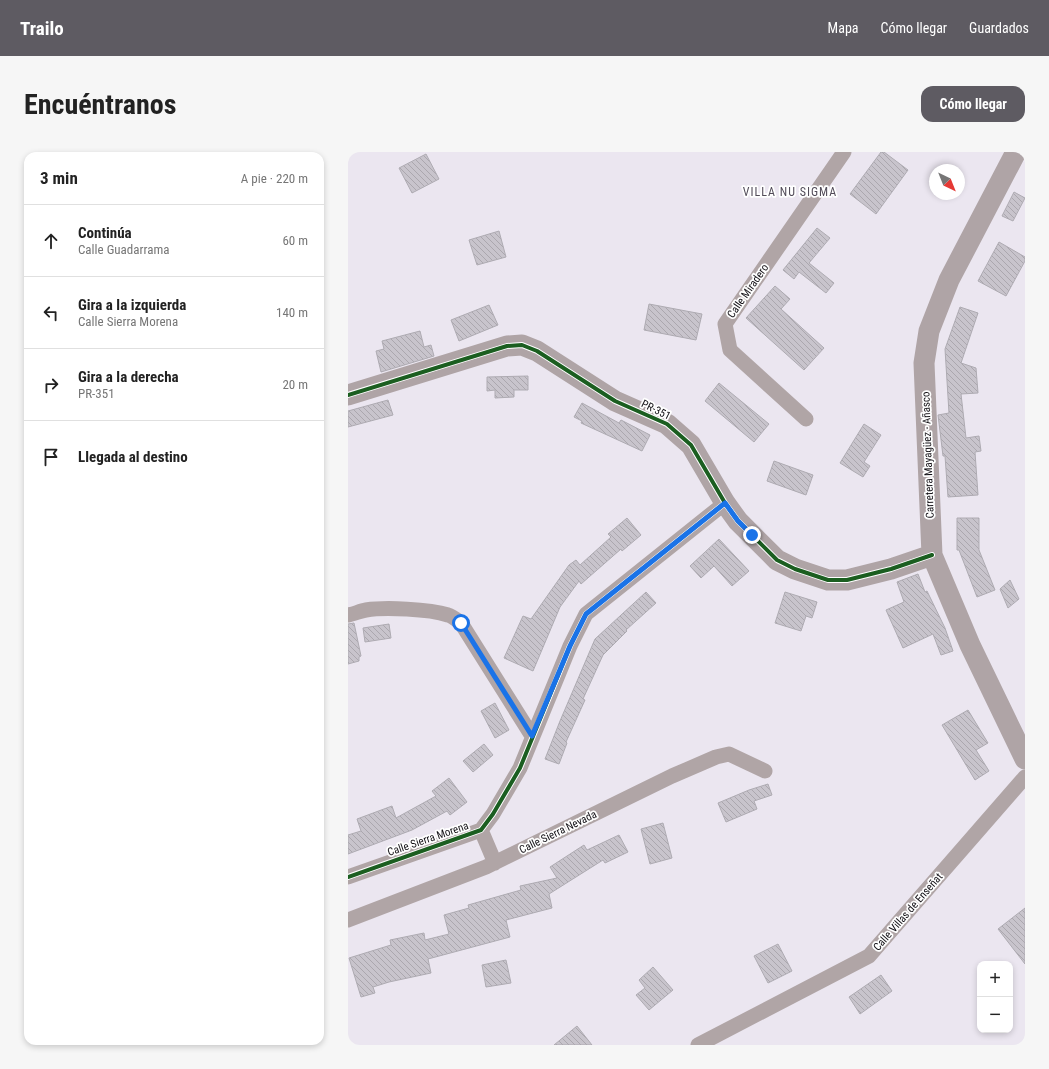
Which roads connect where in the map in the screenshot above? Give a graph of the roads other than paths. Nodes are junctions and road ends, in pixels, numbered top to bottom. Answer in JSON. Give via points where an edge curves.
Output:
{"nodes":[{"id":1,"x":844,"y":152,"type":"edge"},
{"id":2,"x":1016,"y":152,"type":"edge"},
{"id":3,"x":348,"y":394,"type":"edge"},
{"id":4,"x":806,"y":419,"type":"dead end"},
{"id":5,"x":725,"y":503,"type":"junction"},
{"id":6,"x":932,"y":554,"type":"junction"},
{"id":7,"x":348,"y":615,"type":"edge"},
{"id":8,"x":532,"y":736,"type":"junction"},
{"id":9,"x":1025,"y":759,"type":"edge"},
{"id":10,"x":765,"y":771,"type":"dead end"},
{"id":11,"x":1025,"y":777,"type":"edge"},
{"id":12,"x":481,"y":830,"type":"junction"},
{"id":13,"x":495,"y":863,"type":"junction"},
{"id":14,"x":348,"y":876,"type":"edge"},
{"id":15,"x":348,"y":920,"type":"edge"},
{"id":16,"x":698,"y":1045,"type":"edge"}],
"edges":[{"from":1,"to":4,"type":"street","name":"Calle Miradero","via":[[725,324],[730,350]]},
{"from":2,"to":6,"type":"street","name":"Carretera Mayagüez - Añasco","via":[[948,280],[929,331],[924,363]]},
{"from":3,"to":5,"type":"street","name":"PR-351","number":"PR-351","via":[[507,346],[522,345],[537,350],[615,401],[667,424],[691,445]]},
{"from":5,"to":6,"type":"street","name":"PR-351","number":"PR-351","via":[[738,521],[777,560],[828,580],[847,580],[891,569]]},
{"from":5,"to":8,"type":"street","name":"Calle Sierra Morena","via":[[586,614]]},
{"from":6,"to":9,"type":"street","name":"Carretera Mayagüez - Añasco","via":[[970,645]]},
{"from":7,"to":8,"type":"street","via":[[381,609],[449,615],[461,623]]},
{"from":8,"to":12,"type":"street","name":"Calle Sierra Morena","via":[[520,768],[494,814]]},
{"from":10,"to":13,"type":"street","name":"Calle Sierra Nevada","via":[[729,754],[716,757]]},
{"from":11,"to":16,"type":"street","name":"Calle Villas de Enseñat","via":[[869,956]]},
{"from":12,"to":13,"type":"street"},
{"from":12,"to":14,"type":"street","name":"Calle Sierra Morena"},
{"from":13,"to":15,"type":"street","name":"Calle Sierra Nevada"}]}
